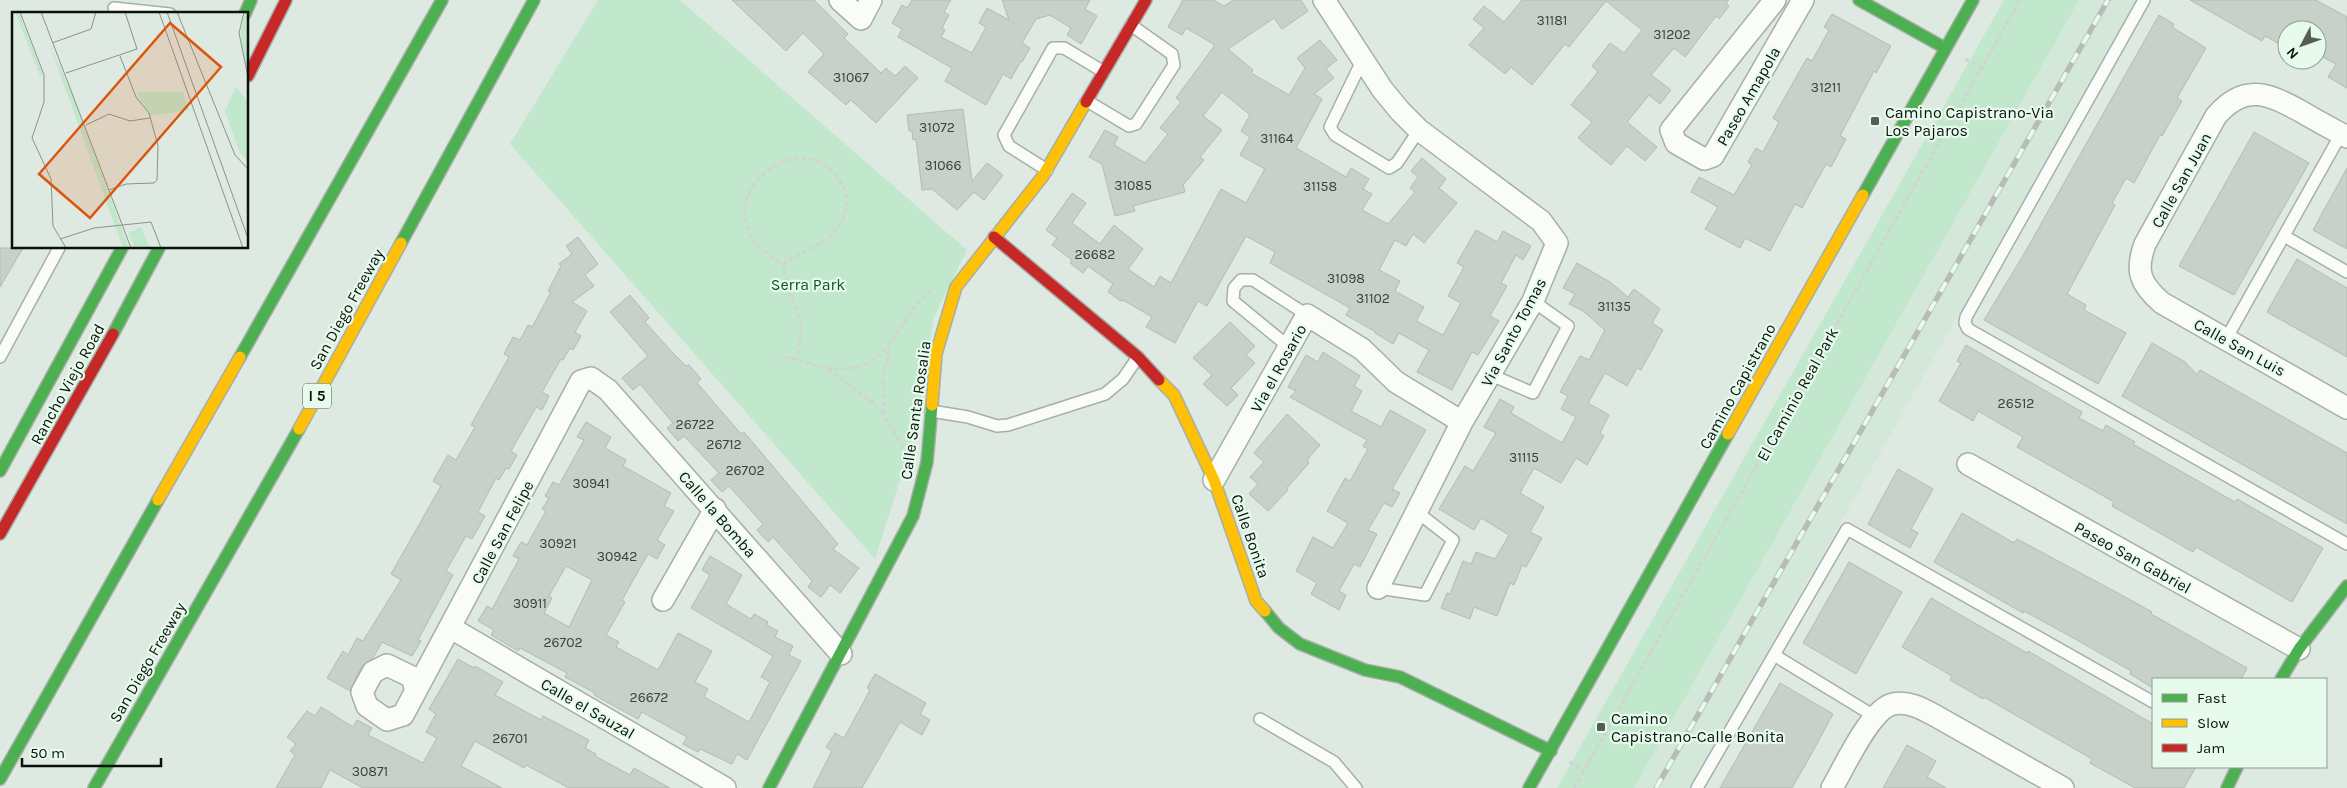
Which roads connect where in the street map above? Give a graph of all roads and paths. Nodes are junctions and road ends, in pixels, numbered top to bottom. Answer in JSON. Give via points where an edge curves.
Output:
{"nodes":[{"id":1,"x":251,"y":0,"type":"edge"},
{"id":2,"x":286,"y":0,"type":"edge"},
{"id":3,"x":442,"y":0,"type":"edge"},
{"id":4,"x":534,"y":0,"type":"edge"},
{"id":5,"x":840,"y":0,"type":"edge"},
{"id":6,"x":871,"y":0,"type":"edge"},
{"id":7,"x":1146,"y":0,"type":"edge"},
{"id":8,"x":1324,"y":0,"type":"edge"},
{"id":9,"x":1775,"y":0,"type":"edge"},
{"id":10,"x":1803,"y":0,"type":"edge"},
{"id":11,"x":1859,"y":0,"type":"edge"},
{"id":12,"x":1972,"y":0,"type":"edge"},
{"id":13,"x":2020,"y":0,"type":"edge"},
{"id":14,"x":2144,"y":0,"type":"edge"},
{"id":15,"x":114,"y":8,"type":"dead end"},
{"id":16,"x":151,"y":12,"type":"edge"},
{"id":17,"x":246,"y":12,"type":"edge"},
{"id":18,"x":1131,"y":25,"type":"junction"},
{"id":19,"x":1945,"y":48,"type":"junction"},
{"id":20,"x":1364,"y":59,"type":"junction"},
{"id":21,"x":1104,"y":72,"type":"junction"},
{"id":22,"x":249,"y":74,"type":"edge"},
{"id":23,"x":1087,"y":101,"type":"junction"},
{"id":24,"x":1419,"y":130,"type":"junction"},
{"id":25,"x":2344,"y":135,"type":"edge"},
{"id":26,"x":1047,"y":170,"type":"junction"},
{"id":27,"x":2284,"y":236,"type":"junction"},
{"id":28,"x":994,"y":237,"type":"junction"},
{"id":29,"x":59,"y":249,"type":"edge"},
{"id":30,"x":121,"y":249,"type":"edge"},
{"id":31,"x":158,"y":249,"type":"edge"},
{"id":32,"x":783,"y":264,"type":"junction"},
{"id":33,"x":2347,"y":272,"type":"edge"},
{"id":34,"x":963,"y":278,"type":"junction"},
{"id":35,"x":2142,"y":278,"type":"joint"},
{"id":36,"x":1533,"y":300,"type":"junction"},
{"id":37,"x":1307,"y":315,"type":"junction"},
{"id":38,"x":2226,"y":339,"type":"junction"},
{"id":39,"x":890,"y":346,"type":"junction"},
{"id":40,"x":1290,"y":347,"type":"junction"},
{"id":41,"x":0,"y":357,"type":"edge"},
{"id":42,"x":783,"y":357,"type":"dead end"},
{"id":43,"x":1138,"y":357,"type":"junction"},
{"id":44,"x":797,"y":358,"type":"junction"},
{"id":45,"x":827,"y":368,"type":"junction"},
{"id":46,"x":1491,"y":375,"type":"junction"},
{"id":47,"x":591,"y":378,"type":"joint"},
{"id":48,"x":2347,"y":408,"type":"edge"},
{"id":49,"x":931,"y":411,"type":"junction"},
{"id":50,"x":884,"y":416,"type":"junction"},
{"id":51,"x":1462,"y":422,"type":"junction"},
{"id":52,"x":42,"y":463,"type":"junction"},
{"id":53,"x":1968,"y":464,"type":"dead end"},
{"id":54,"x":8,"y":470,"type":"edge"},
{"id":55,"x":923,"y":475,"type":"junction"},
{"id":56,"x":1214,"y":480,"type":"junction"},
{"id":57,"x":20,"y":499,"type":"junction"},
{"id":58,"x":715,"y":509,"type":"junction"},
{"id":59,"x":1417,"y":512,"type":"junction"},
{"id":60,"x":0,"y":534,"type":"edge"},
{"id":61,"x":2347,"y":544,"type":"edge"},
{"id":62,"x":2347,"y":586,"type":"edge"},
{"id":63,"x":1378,"y":588,"type":"joint"},
{"id":64,"x":663,"y":600,"type":"dead end"},
{"id":65,"x":451,"y":628,"type":"junction"},
{"id":66,"x":2298,"y":649,"type":"junction"},
{"id":67,"x":841,"y":654,"type":"junction"},
{"id":68,"x":1774,"y":655,"type":"junction"},
{"id":69,"x":2282,"y":678,"type":"edge"},
{"id":70,"x":416,"y":691,"type":"dead end"},
{"id":71,"x":2152,"y":701,"type":"edge"},
{"id":72,"x":1874,"y":716,"type":"junction"},
{"id":73,"x":1260,"y":720,"type":"dead end"},
{"id":74,"x":1551,"y":751,"type":"junction"},
{"id":75,"x":2237,"y":768,"type":"edge"},
{"id":76,"x":0,"y":779,"type":"edge"},
{"id":77,"x":94,"y":788,"type":"edge"},
{"id":78,"x":725,"y":788,"type":"edge"},
{"id":79,"x":769,"y":788,"type":"edge"},
{"id":80,"x":1356,"y":788,"type":"edge"},
{"id":81,"x":1529,"y":788,"type":"edge"},
{"id":82,"x":1574,"y":788,"type":"edge"},
{"id":83,"x":1697,"y":788,"type":"edge"},
{"id":84,"x":1832,"y":788,"type":"edge"},
{"id":85,"x":2063,"y":788,"type":"edge"},
{"id":86,"x":2228,"y":788,"type":"edge"}],
"edges":[{"from":1,"to":17,"type":"main road"},
{"from":2,"to":22,"type":"main road"},
{"from":3,"to":76,"type":"main road"},
{"from":4,"to":77,"type":"main road","name":"San Diego Freeway","number":"I 5","via":[[315,401]]},
{"from":5,"to":6,"type":"street","via":[[861,19]]},
{"from":7,"to":18,"type":"main road","name":"Calle Santa Rosalia"},
{"from":8,"to":20,"type":"street","name":"Via Santo Tomas"},
{"from":9,"to":10,"type":"street","name":"Paseo Amapola","via":[[1671,130],[1676,143],[1704,159],[1713,156]]},
{"from":11,"to":19,"type":"main road"},
{"from":12,"to":19,"type":"main road","name":"Camino Capistrano"},
{"from":13,"to":82,"type":"path","name":"El Caminio Real Park"},
{"from":14,"to":61,"type":"lane","via":[[1966,317],[1965,324],[1976,334]]},
{"from":15,"to":16,"type":"lane"},
{"from":18,"to":21,"type":"main road","name":"Calle Santa Rosalia"},
{"from":18,"to":23,"type":"lane","via":[[1172,54],[1174,65],[1136,124],[1129,126]]},
{"from":19,"to":74,"type":"main road","name":"Camino Capistrano"},
{"from":20,"to":24,"type":"street","name":"Via Santo Tomas","via":[[1394,104]]},
{"from":20,"to":24,"type":"lane","via":[[1330,127],[1335,135],[1389,168],[1397,163]]},
{"from":21,"to":23,"type":"main road","name":"Calle Santa Rosalia"},
{"from":21,"to":26,"type":"lane","via":[[1064,48],[1053,48],[1041,67],[1004,135],[1009,146]]},
{"from":23,"to":26,"type":"main road","name":"Calle Santa Rosalia"},
{"from":24,"to":36,"type":"street","name":"Via Santo Tomas","via":[[1541,221],[1557,243]]},
{"from":25,"to":27,"type":"lane"},
{"from":25,"to":35,"type":"street","name":"Calle San Juan","via":[[2278,99],[2259,93],[2244,95],[2227,104],[2216,116],[2146,244],[2139,261]]},
{"from":26,"to":28,"type":"main road","name":"Calle Santa Rosalia"},
{"from":27,"to":33,"type":"lane"},
{"from":27,"to":38,"type":"lane"},
{"from":28,"to":34,"type":"main road","name":"Calle Santa Rosalia"},
{"from":28,"to":43,"type":"main road","name":"Calle Bonita"},
{"from":29,"to":41,"type":"lane"},
{"from":30,"to":54,"type":"main road","name":"Rancho Viejo Road"},
{"from":31,"to":52,"type":"main road","name":"Rancho Viejo Road"},
{"from":32,"to":32,"type":"path","via":[[758,246],[744,211],[746,198],[761,176],[781,162],[816,160],[832,170],[844,188],[846,206],[843,217],[836,230]]},
{"from":32,"to":44,"type":"path","via":[[802,325]]},
{"from":34,"to":39,"type":"path","via":[[938,286],[925,296]]},
{"from":34,"to":49,"type":"main road","name":"Calle Santa Rosalia","via":[[956,287],[936,354]]},
{"from":35,"to":38,"type":"street","name":"Calle San Luis","via":[[2148,291],[2162,303]]},
{"from":36,"to":46,"type":"street","name":"Via Santo Tomas"},
{"from":36,"to":46,"type":"lane","via":[[1568,326],[1533,393]]},
{"from":37,"to":40,"type":"street","name":"Via el Rosario"},
{"from":37,"to":40,"type":"lane","via":[[1253,280],[1241,280],[1234,288],[1233,301]]},
{"from":37,"to":51,"type":"street","name":"Via el Rosario","via":[[1362,349],[1396,382]]},
{"from":38,"to":48,"type":"street","name":"Calle San Luis"},
{"from":39,"to":45,"type":"path","via":[[877,357],[856,366]]},
{"from":39,"to":50,"type":"path","via":[[883,376]]},
{"from":40,"to":56,"type":"street","name":"Via el Rosario"},
{"from":42,"to":44,"type":"path"},
{"from":43,"to":49,"type":"lane","via":[[1123,379],[1105,394],[1008,425],[997,426]]},
{"from":43,"to":56,"type":"main road","name":"Calle Bonita","via":[[1174,395]]},
{"from":44,"to":45,"type":"path"},
{"from":45,"to":50,"type":"path","via":[[862,393]]},
{"from":46,"to":51,"type":"street","name":"Via Santo Tomas"},
{"from":47,"to":58,"type":"street","name":"Calle la Bomba","via":[[608,390]]},
{"from":47,"to":65,"type":"street","name":"Calle San Felipe","via":[[581,381]]},
{"from":49,"to":55,"type":"main road","name":"Calle Santa Rosalia"},
{"from":50,"to":55,"type":"path"},
{"from":51,"to":59,"type":"street","name":"Via Santo Tomas"},
{"from":52,"to":54,"type":"lane"},
{"from":52,"to":57,"type":"main road","name":"Rancho Viejo Road"},
{"from":53,"to":66,"type":"street","name":"Paseo San Gabriel"},
{"from":54,"to":57,"type":"lane"},
{"from":55,"to":67,"type":"main road","name":"Calle Santa Rosalia","via":[[913,516]]},
{"from":56,"to":74,"type":"main road","name":"Calle Bonita","via":[[1256,601],[1280,628],[1300,644],[1365,670],[1400,677]]},
{"from":57,"to":60,"type":"main road","name":"Rancho Viejo Road"},
{"from":58,"to":64,"type":"street"},
{"from":58,"to":67,"type":"street","name":"Calle la Bomba"},
{"from":59,"to":63,"type":"street","name":"Via Santo Tomas"},
{"from":59,"to":63,"type":"lane","via":[[1453,540],[1425,595]]},
{"from":62,"to":66,"type":"main road"},
{"from":65,"to":70,"type":"street","name":"Calle San Felipe"},
{"from":65,"to":78,"type":"street","name":"Calle el Sauzal"},
{"from":66,"to":69,"type":"main road"},
{"from":67,"to":79,"type":"main road","name":"Calle Santa Rosalia"},
{"from":68,"to":71,"type":"lane","via":[[1846,529]]},
{"from":68,"to":72,"type":"lane"},
{"from":68,"to":83,"type":"lane"},
{"from":72,"to":84,"type":"street"},
{"from":72,"to":85,"type":"street","via":[[1892,704],[1913,704]]},
{"from":73,"to":80,"type":"lane","via":[[1334,762]]},
{"from":74,"to":81,"type":"main road","name":"Camino Capistrano"},
{"from":75,"to":86,"type":"main road"}]}
